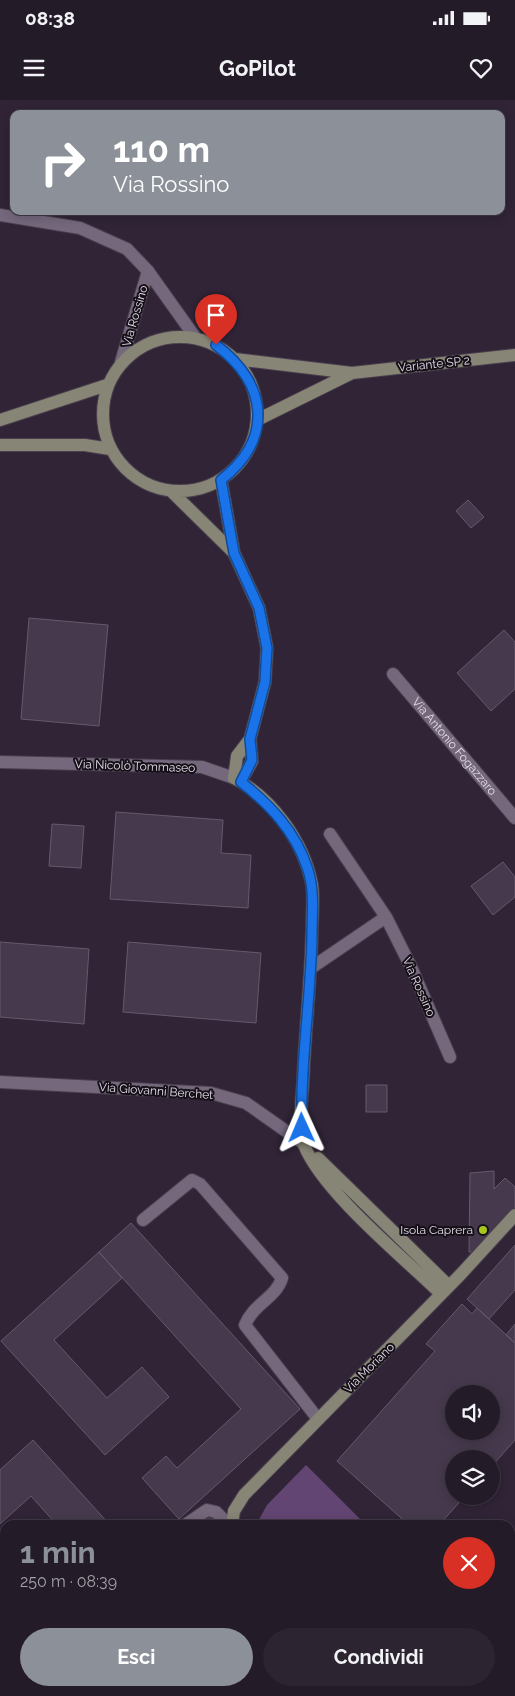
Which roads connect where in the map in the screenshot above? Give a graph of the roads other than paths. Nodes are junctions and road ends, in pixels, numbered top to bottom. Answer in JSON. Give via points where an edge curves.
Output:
{"nodes":[{"id":1,"x":0,"y":215,"type":"edge"},
{"id":2,"x":148,"y":271,"type":"junction"},
{"id":3,"x":195,"y":338,"type":"junction"},
{"id":4,"x":515,"y":355,"type":"edge"},
{"id":5,"x":235,"y":359,"type":"junction"},
{"id":6,"x":121,"y":362,"type":"junction"},
{"id":7,"x":352,"y":373,"type":"junction"},
{"id":8,"x":107,"y":385,"type":"junction"},
{"id":9,"x":0,"y":420,"type":"edge"},
{"id":10,"x":257,"y":420,"type":"junction"},
{"id":11,"x":0,"y":445,"type":"edge"},
{"id":12,"x":110,"y":449,"type":"junction"},
{"id":13,"x":221,"y":480,"type":"junction"},
{"id":14,"x":170,"y":491,"type":"junction"},
{"id":15,"x":234,"y":553,"type":"junction"},
{"id":16,"x":393,"y":674,"type":"dead end"},
{"id":17,"x":0,"y":762,"type":"edge"},
{"id":18,"x":238,"y":780,"type":"junction"},
{"id":19,"x":515,"y":818,"type":"edge"},
{"id":20,"x":330,"y":834,"type":"dead end"},
{"id":21,"x":386,"y":917,"type":"junction"},
{"id":22,"x":311,"y":968,"type":"junction"},
{"id":23,"x":450,"y":1057,"type":"dead end"},
{"id":24,"x":0,"y":1082,"type":"edge"},
{"id":25,"x":303,"y":1143,"type":"junction"},
{"id":26,"x":515,"y":1216,"type":"edge"},
{"id":27,"x":143,"y":1220,"type":"dead end"},
{"id":28,"x":445,"y":1290,"type":"junction"},
{"id":29,"x":318,"y":1419,"type":"junction"},
{"id":30,"x":192,"y":1520,"type":"edge"},
{"id":31,"x":225,"y":1520,"type":"edge"},
{"id":32,"x":232,"y":1520,"type":"edge"}],
"edges":[{"from":1,"to":2,"type":"street","name":"Via Rossino","via":[[80,228],[127,250]]},
{"from":2,"to":3,"type":"street","name":"Via Rossino"},
{"from":2,"to":6,"type":"street","name":"Via Rossino"},
{"from":3,"to":5,"type":"street","name":"Variante SP 2","via":[[216,345]]},
{"from":3,"to":6,"type":"street","name":"Variante SP 2","via":[[162,338],[133,351]]},
{"from":4,"to":7,"type":"street","name":"Variante SP 2"},
{"from":5,"to":7,"type":"street","name":"Variante SP 2"},
{"from":5,"to":10,"type":"street","name":"Variante SP 2","via":[[248,377],[256,398]]},
{"from":6,"to":8,"type":"street","name":"Variante SP 2"},
{"from":7,"to":10,"type":"street","name":"Variante SP 2"},
{"from":8,"to":9,"type":"street"},
{"from":8,"to":12,"type":"street","name":"Variante SP 2","via":[[102,406],[103,428]]},
{"from":10,"to":13,"type":"street","name":"Variante SP 2","via":[[254,438],[246,454]]},
{"from":11,"to":12,"type":"street","via":[[85,445]]},
{"from":12,"to":14,"type":"street","name":"Variante SP 2","via":[[135,477]]},
{"from":13,"to":14,"type":"street","name":"Variante SP 2","via":[[188,491]]},
{"from":13,"to":15,"type":"street"},
{"from":14,"to":15,"type":"street"},
{"from":15,"to":18,"type":"street","via":[[259,608],[267,648],[265,682],[250,739],[252,760]]},
{"from":16,"to":19,"type":"street","name":"Via Antonio Fogazzaro"},
{"from":17,"to":18,"type":"street","name":"Via Nicolò Tommaseo","via":[[202,767]]},
{"from":18,"to":22,"type":"street","name":"Via Nicolò Tommaseo","via":[[277,815],[308,868],[312,887]]},
{"from":20,"to":21,"type":"street","name":"Via Rossino"},
{"from":21,"to":22,"type":"street"},
{"from":21,"to":23,"type":"street","name":"Via Rossino"},
{"from":22,"to":25,"type":"street","name":"Via Nicolò Tommaseo","via":[[303,1067]]},
{"from":24,"to":25,"type":"street","name":"Via Giovanni Berchet","via":[[212,1093],[246,1103]]},
{"from":25,"to":28,"type":"street"},
{"from":26,"to":28,"type":"street","name":"Via Moriano"},
{"from":27,"to":29,"type":"street","via":[[192,1180],[200,1184],[282,1278],[280,1287],[250,1313],[245,1325]]},
{"from":28,"to":29,"type":"street","name":"Via Moriano"},
{"from":29,"to":32,"type":"street","name":"Via Moriano","via":[[244,1495]]},
{"from":30,"to":31,"type":"street","name":"Via Moriano","via":[[207,1510],[216,1512]]}]}
